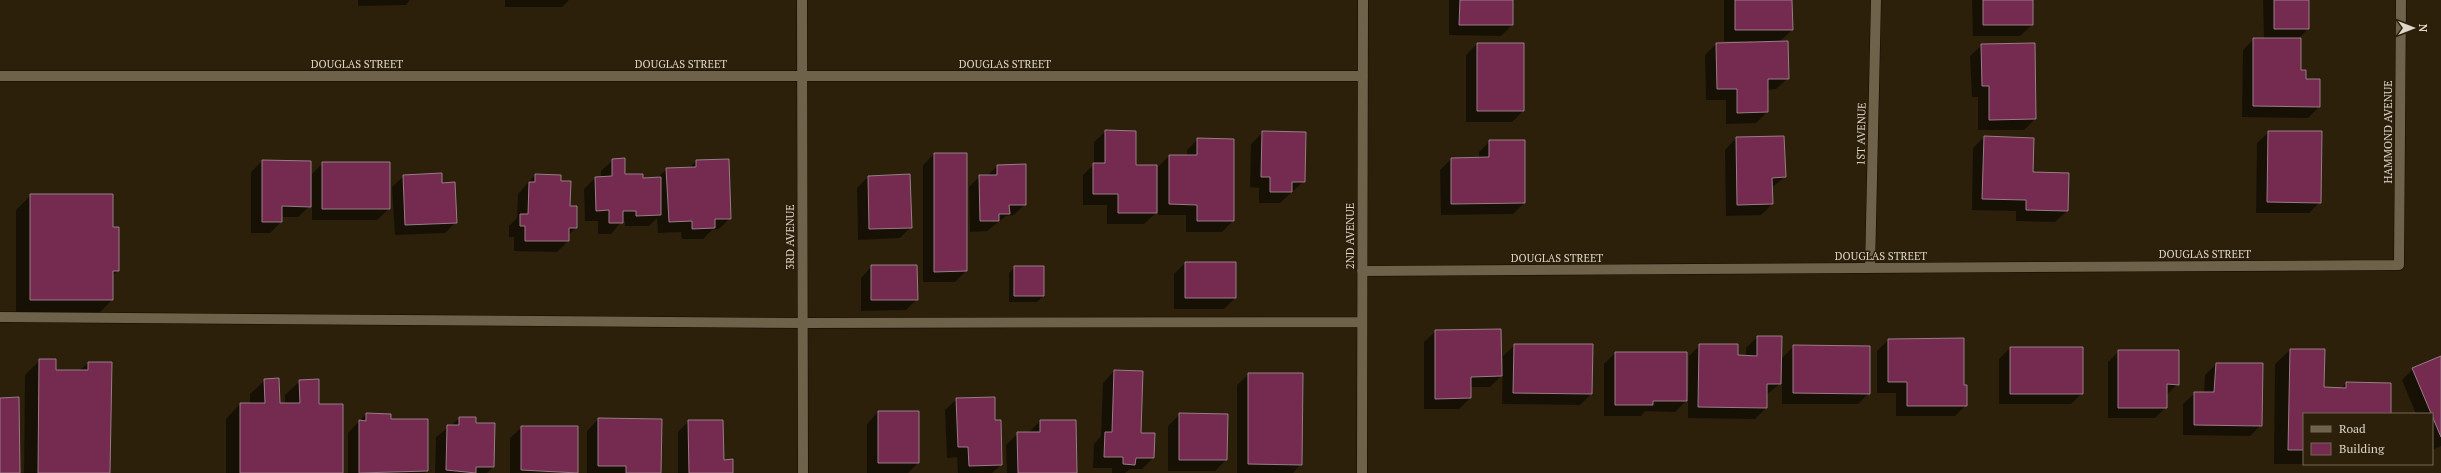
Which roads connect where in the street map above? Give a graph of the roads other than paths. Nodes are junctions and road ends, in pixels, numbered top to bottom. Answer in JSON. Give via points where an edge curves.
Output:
{"nodes":[{"id":1,"x":802,"y":0,"type":"edge"},
{"id":2,"x":1363,"y":0,"type":"edge"},
{"id":3,"x":1876,"y":0,"type":"edge"},
{"id":4,"x":2401,"y":0,"type":"edge"},
{"id":5,"x":0,"y":76,"type":"edge"},
{"id":6,"x":802,"y":76,"type":"junction"},
{"id":7,"x":1363,"y":76,"type":"junction"},
{"id":8,"x":2399,"y":265,"type":"joint"},
{"id":9,"x":1870,"y":268,"type":"junction"},
{"id":10,"x":1362,"y":271,"type":"junction"},
{"id":11,"x":0,"y":317,"type":"edge"},
{"id":12,"x":1362,"y":322,"type":"junction"},
{"id":13,"x":802,"y":323,"type":"junction"},
{"id":14,"x":802,"y":473,"type":"edge"},
{"id":15,"x":1362,"y":473,"type":"edge"}],
"edges":[{"from":1,"to":6,"type":"street","name":"3RD AVENUE"},
{"from":2,"to":7,"type":"street","name":"2ND AVENUE"},
{"from":3,"to":9,"type":"street","name":"1ST AVENUE"},
{"from":4,"to":8,"type":"street","name":"HAMMOND AVENUE"},
{"from":5,"to":6,"type":"street","name":"DOUGLAS STREET"},
{"from":6,"to":7,"type":"street","name":"DOUGLAS STREET"},
{"from":6,"to":13,"type":"street","name":"3RD AVENUE"},
{"from":7,"to":10,"type":"street","name":"2ND AVENUE"},
{"from":8,"to":9,"type":"street","name":"DOUGLAS STREET"},
{"from":9,"to":10,"type":"street","name":"DOUGLAS STREET"},
{"from":10,"to":12,"type":"street","name":"2ND AVENUE"},
{"from":11,"to":13,"type":"street"},
{"from":12,"to":13,"type":"street"},
{"from":12,"to":15,"type":"street","name":"2ND AVENUE"},
{"from":13,"to":14,"type":"street","name":"3RD AVENUE"}]}
